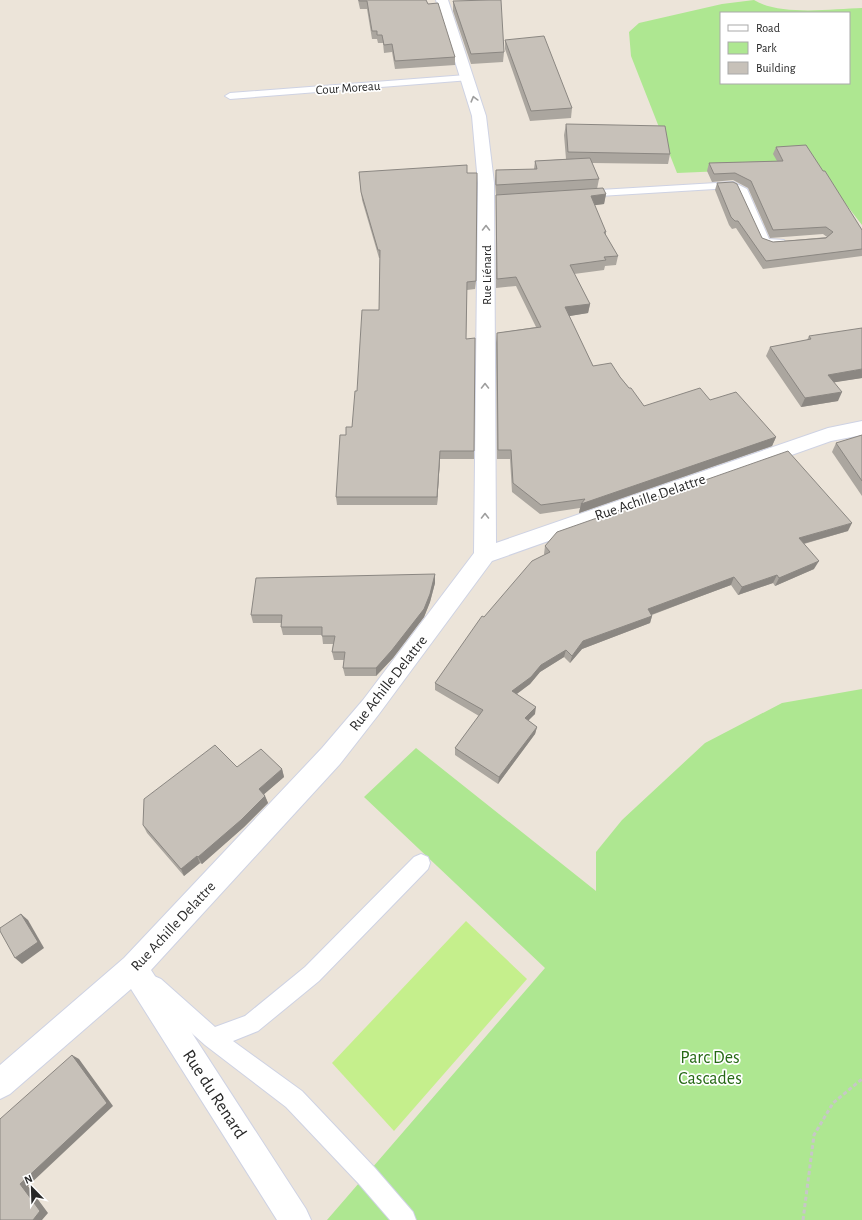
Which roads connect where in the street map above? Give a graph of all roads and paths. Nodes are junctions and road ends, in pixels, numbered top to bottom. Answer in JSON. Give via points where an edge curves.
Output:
{"nodes":[{"id":1,"x":442,"y":0,"type":"edge"},
{"id":2,"x":466,"y":78,"type":"junction"},
{"id":3,"x":230,"y":96,"type":"dead end"},
{"id":4,"x":571,"y":195,"type":"edge"},
{"id":5,"x":793,"y":242,"type":"edge"},
{"id":6,"x":862,"y":428,"type":"edge"},
{"id":7,"x":485,"y":556,"type":"junction"},
{"id":8,"x":422,"y":863,"type":"dead end"},
{"id":9,"x":134,"y":968,"type":"junction"},
{"id":10,"x":212,"y":1038,"type":"junction"},
{"id":11,"x":862,"y":1079,"type":"edge"},
{"id":12,"x":0,"y":1084,"type":"edge"},
{"id":13,"x":295,"y":1220,"type":"edge"},
{"id":14,"x":405,"y":1220,"type":"edge"},
{"id":15,"x":803,"y":1220,"type":"edge"}],
"edges":[{"from":1,"to":2,"type":"street","name":"Rue Liénard"},
{"from":2,"to":3,"type":"lane","name":"Cour Moreau"},
{"from":7,"to":2,"type":"street","name":"Rue Liénard","one_way":true,"via":[[493,199],[479,116]]},
{"from":4,"to":5,"type":"lane","via":[[733,185],[741,190],[764,242]]},
{"from":6,"to":7,"type":"street","name":"Rue Achille Delattre","via":[[828,435]]},
{"from":7,"to":9,"type":"street","name":"Rue Achille Delattre","via":[[331,756]]},
{"from":8,"to":10,"type":"lane","via":[[312,974],[252,1024]]},
{"from":9,"to":10,"type":"lane"},
{"from":9,"to":12,"type":"street","name":"Rue Achille Delattre"},
{"from":9,"to":13,"type":"street","name":"Rue du Renard"},
{"from":10,"to":14,"type":"lane","via":[[294,1099]]},
{"from":11,"to":15,"type":"path","via":[[833,1103],[814,1136]]}]}
